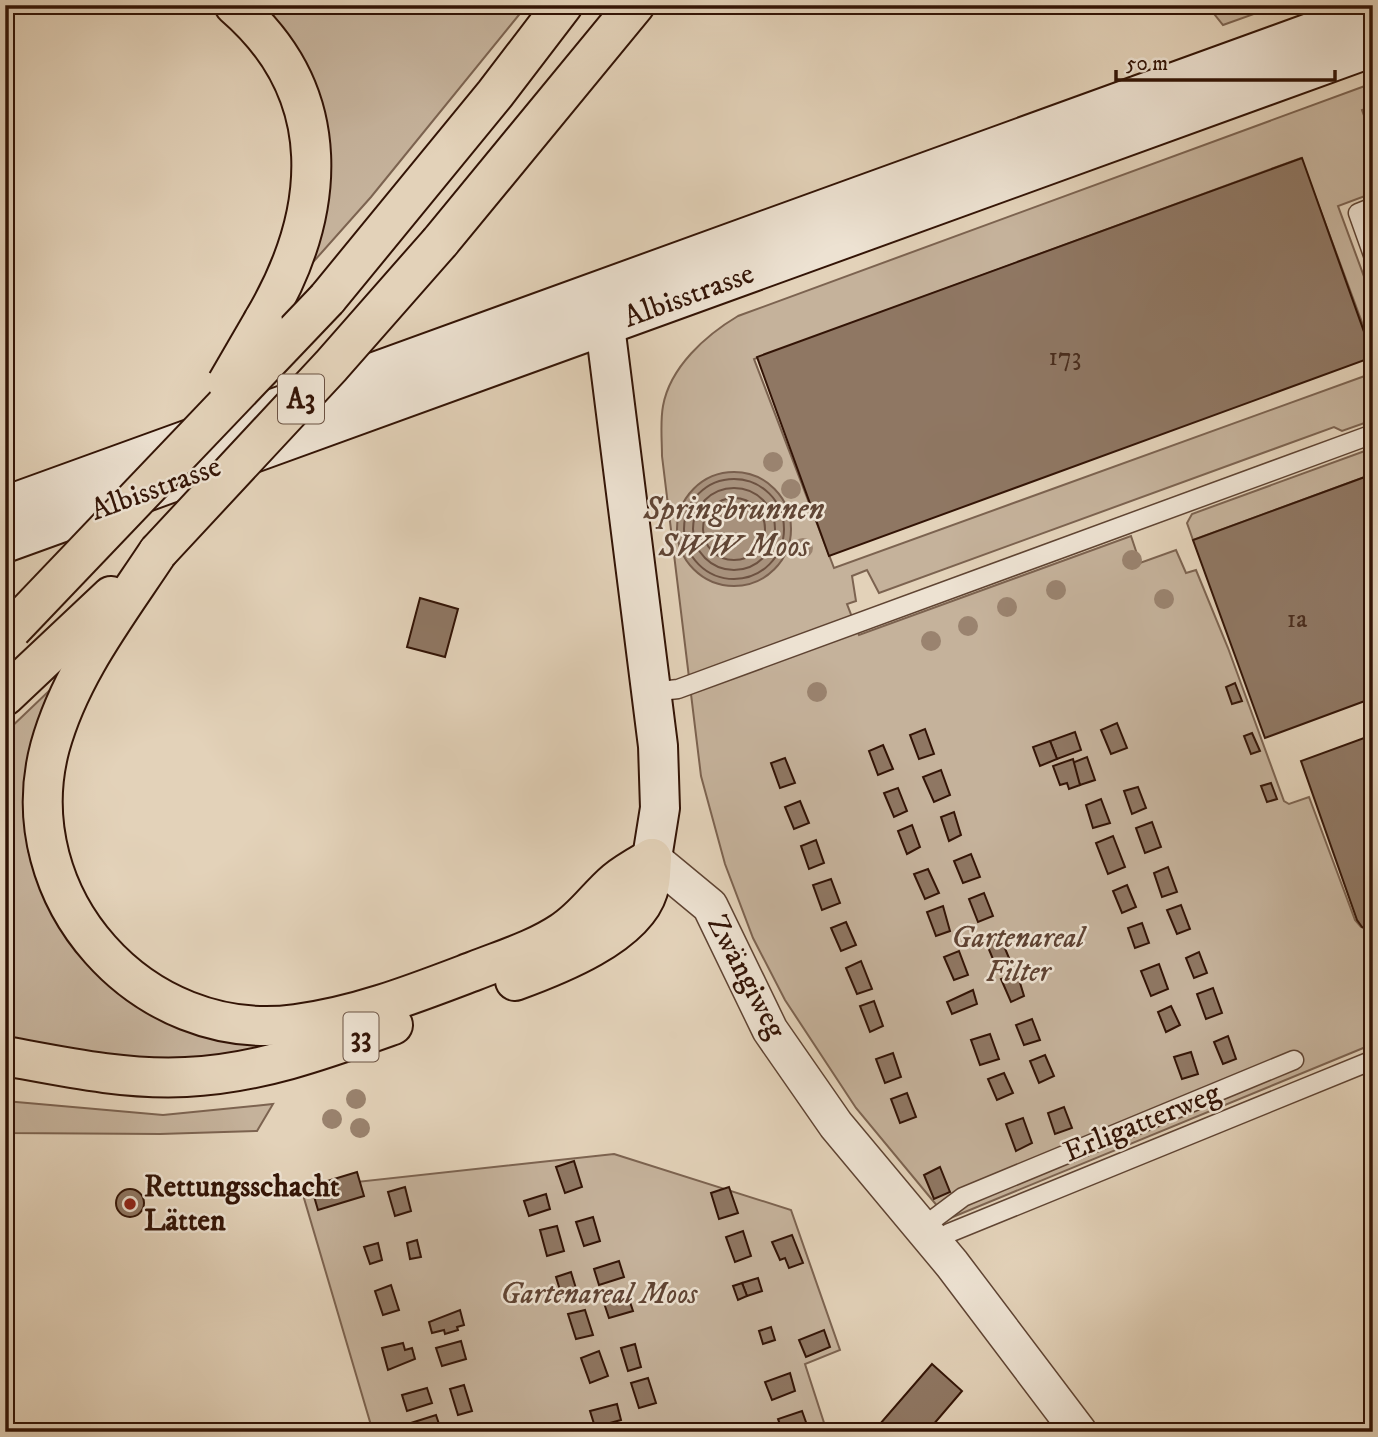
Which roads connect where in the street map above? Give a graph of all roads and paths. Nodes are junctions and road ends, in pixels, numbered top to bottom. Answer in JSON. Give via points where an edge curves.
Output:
{"nodes":[{"id":1,"x":234,"y":5,"type":"edge"},
{"id":2,"x":563,"y":5,"type":"edge"},
{"id":3,"x":635,"y":5,"type":"edge"},
{"id":4,"x":1373,"y":10,"type":"edge"},
{"id":5,"x":1373,"y":47,"type":"edge"},
{"id":6,"x":1373,"y":208,"type":"edge"},
{"id":7,"x":1373,"y":255,"type":"edge"},
{"id":8,"x":599,"y":309,"type":"junction"},
{"id":9,"x":1373,"y":434,"type":"edge"},
{"id":10,"x":188,"y":448,"type":"junction"},
{"id":11,"x":5,"y":506,"type":"edge"},
{"id":12,"x":5,"y":543,"type":"edge"},
{"id":13,"x":126,"y":588,"type":"junction"},
{"id":14,"x":9,"y":633,"type":"edge"},
{"id":15,"x":652,"y":692,"type":"junction"},
{"id":16,"x":5,"y":696,"type":"edge"},
{"id":17,"x":652,"y":858,"type":"junction"},
{"id":18,"x":5,"y":1056,"type":"edge"},
{"id":19,"x":1294,"y":1060,"type":"dead end"},
{"id":20,"x":1373,"y":1060,"type":"edge"},
{"id":21,"x":929,"y":1235,"type":"junction"},
{"id":22,"x":1079,"y":1432,"type":"edge"}],
"edges":[{"from":1,"to":10,"type":"highway","bridge":true,"via":[[261,32],[299,98],[311,148],[312,189],[306,229],[293,266]]},
{"from":2,"to":10,"type":"highway","number":"A3","bridge":true,"via":[[327,299]]},
{"from":3,"to":13,"type":"highway","number":"A3","bridge":true,"via":[[440,242]]},
{"from":4,"to":8,"type":"main road","name":"Albisstrasse"},
{"from":5,"to":8,"type":"main road","name":"Albisstrasse"},
{"from":6,"to":7,"type":"lane","via":[[1358,213]]},
{"from":8,"to":11,"type":"main road","name":"Albisstrasse"},
{"from":8,"to":12,"type":"main road","name":"Albisstrasse"},
{"from":8,"to":15,"type":"main road"},
{"from":9,"to":15,"type":"lane","via":[[678,689]]},
{"from":10,"to":14,"type":"highway","number":"A3","bridge":true},
{"from":13,"to":16,"type":"highway"},
{"from":13,"to":17,"type":"highway","via":[[61,713],[43,783],[44,832],[64,899],[86,935],[126,977],[170,1004],[226,1022],[270,1026],[318,1021],[384,1004],[533,948],[579,920],[615,882]]},
{"from":15,"to":17,"type":"main road","via":[[660,808]]},
{"from":17,"to":18,"type":"highway","number":"33","via":[[642,903],[614,932],[578,956],[310,1054],[231,1073],[165,1078],[117,1075]]},
{"from":17,"to":21,"type":"street","name":"Zwängiweg","via":[[710,906],[770,1030],[836,1125]]},
{"from":19,"to":21,"type":"lane","via":[[963,1197]]},
{"from":20,"to":21,"type":"lane","name":"Erligatterweg","via":[[961,1227]]},
{"from":21,"to":22,"type":"street","name":"Zwängiweg"}]}
